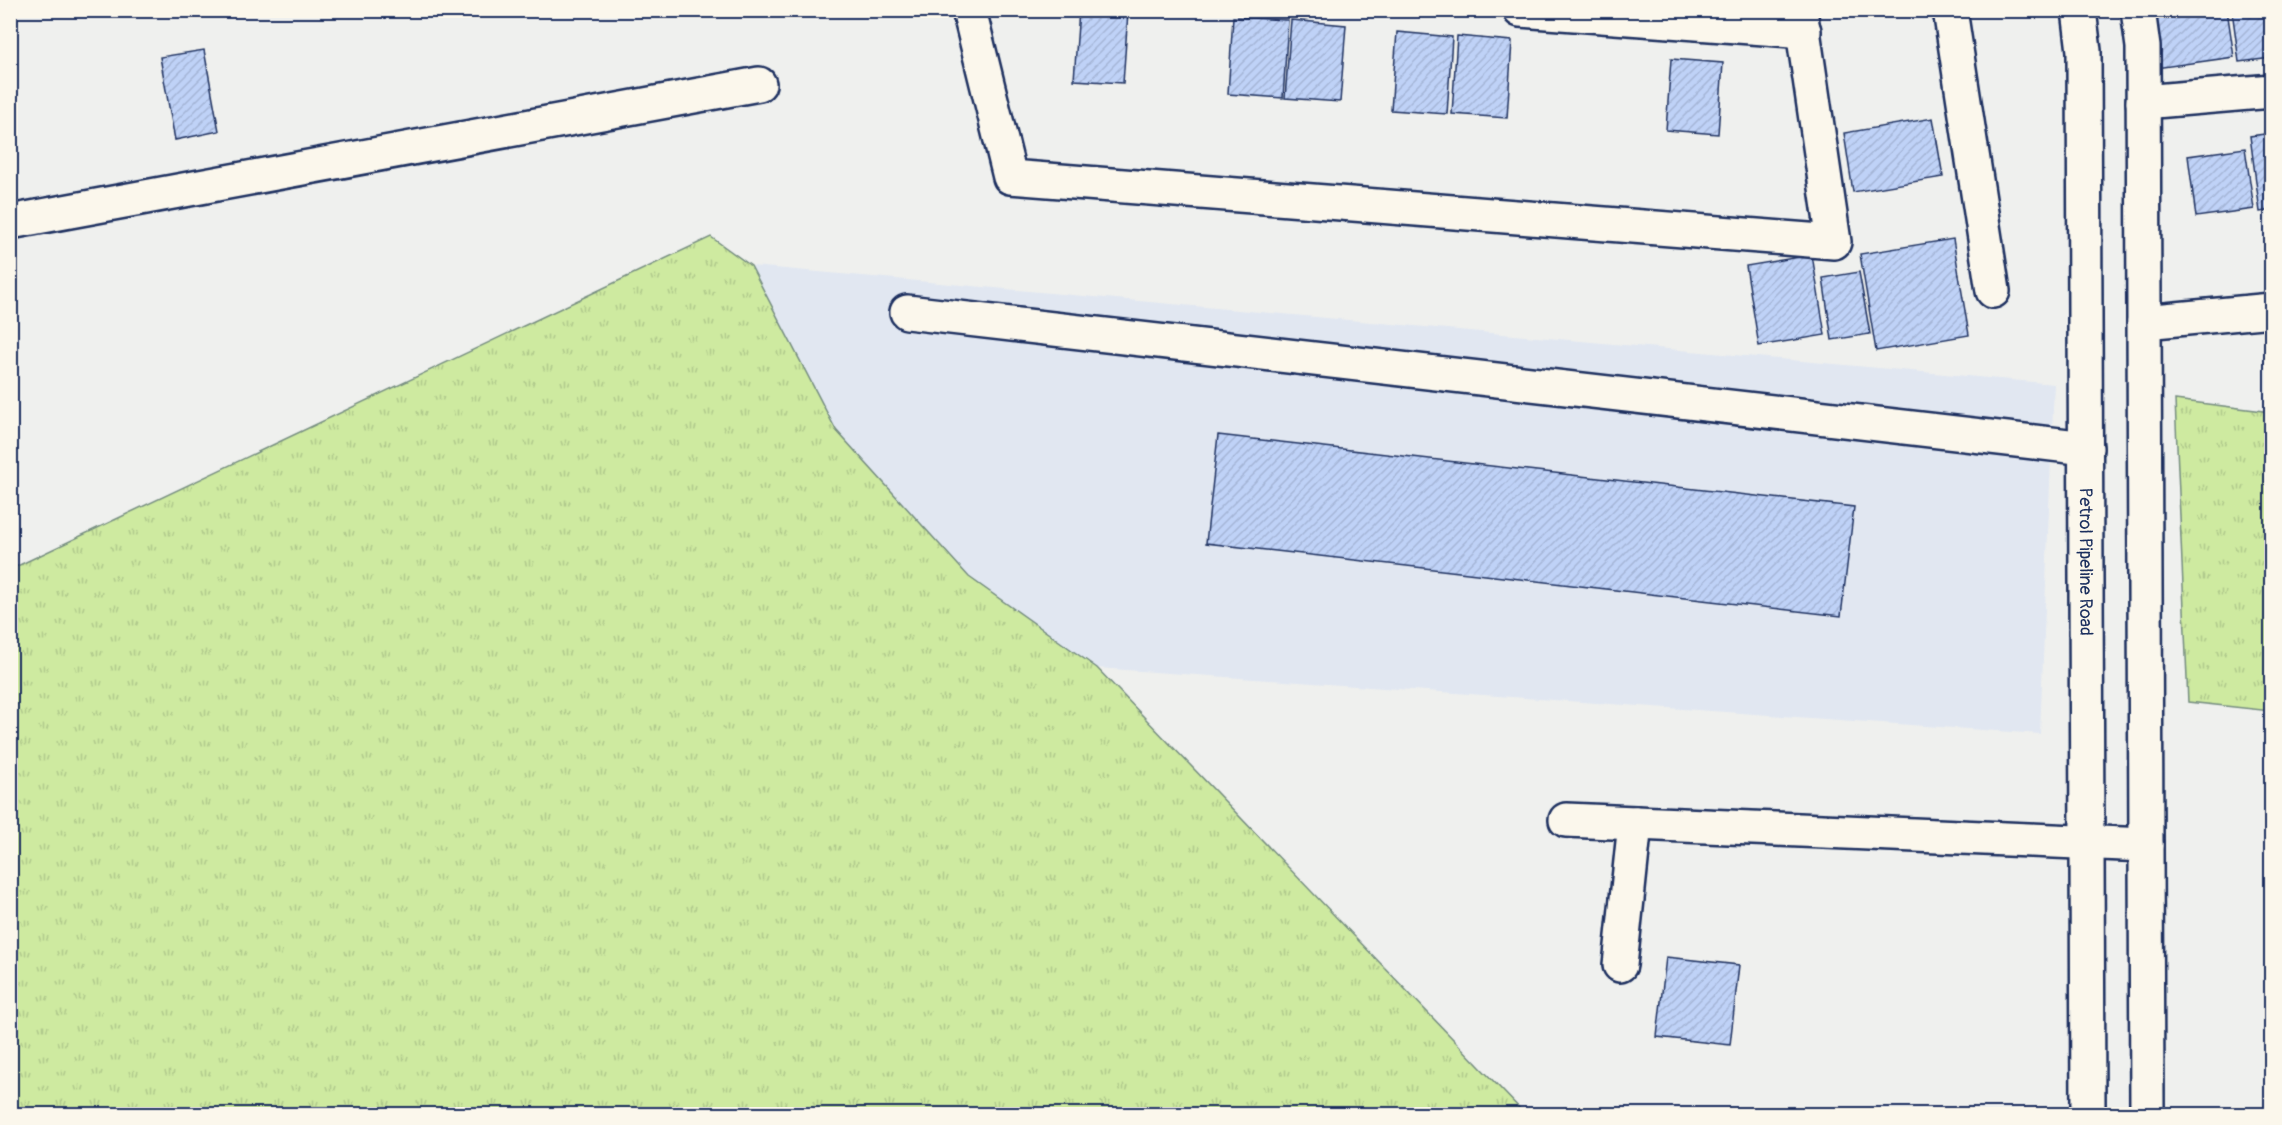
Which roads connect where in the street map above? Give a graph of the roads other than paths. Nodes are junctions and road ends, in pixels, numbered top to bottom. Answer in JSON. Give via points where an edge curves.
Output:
{"nodes":[{"id":1,"x":969,"y":10,"type":"edge"},
{"id":2,"x":1520,"y":10,"type":"edge"},
{"id":3,"x":1950,"y":10,"type":"edge"},
{"id":4,"x":2079,"y":10,"type":"edge"},
{"id":5,"x":2138,"y":10,"type":"edge"},
{"id":6,"x":1802,"y":21,"type":"edge"},
{"id":7,"x":759,"y":84,"type":"dead end"},
{"id":8,"x":2271,"y":91,"type":"edge"},
{"id":9,"x":2143,"y":102,"type":"junction"},
{"id":10,"x":10,"y":222,"type":"edge"},
{"id":11,"x":1993,"y":291,"type":"dead end"},
{"id":12,"x":2271,"y":310,"type":"edge"},
{"id":13,"x":908,"y":312,"type":"dead end"},
{"id":14,"x":2144,"y":322,"type":"junction"},
{"id":15,"x":2086,"y":448,"type":"junction"},
{"id":16,"x":1566,"y":820,"type":"dead end"},
{"id":17,"x":1635,"y":823,"type":"junction"},
{"id":18,"x":2087,"y":844,"type":"junction"},
{"id":19,"x":2146,"y":845,"type":"junction"},
{"id":20,"x":1620,"y":965,"type":"dead end"},
{"id":21,"x":2088,"y":1114,"type":"edge"},
{"id":22,"x":2147,"y":1114,"type":"edge"}],
"edges":[{"from":1,"to":6,"type":"street","via":[[1010,177],[1834,242]]},
{"from":2,"to":6,"type":"street"},
{"from":3,"to":11,"type":"street"},
{"from":4,"to":15,"type":"street","name":"Petrol Pipeline Road","via":[[2084,51]]},
{"from":5,"to":9,"type":"street","via":[[2144,47]]},
{"from":7,"to":10,"type":"street"},
{"from":8,"to":9,"type":"street"},
{"from":9,"to":14,"type":"street"},
{"from":12,"to":14,"type":"street"},
{"from":13,"to":15,"type":"street"},
{"from":14,"to":19,"type":"street"},
{"from":15,"to":18,"type":"street","name":"Petrol Pipeline Road"},
{"from":16,"to":17,"type":"street"},
{"from":17,"to":18,"type":"street"},
{"from":17,"to":20,"type":"street"},
{"from":18,"to":19,"type":"street"},
{"from":18,"to":21,"type":"street","name":"Petrol Pipeline Road"},
{"from":19,"to":22,"type":"street"}]}
